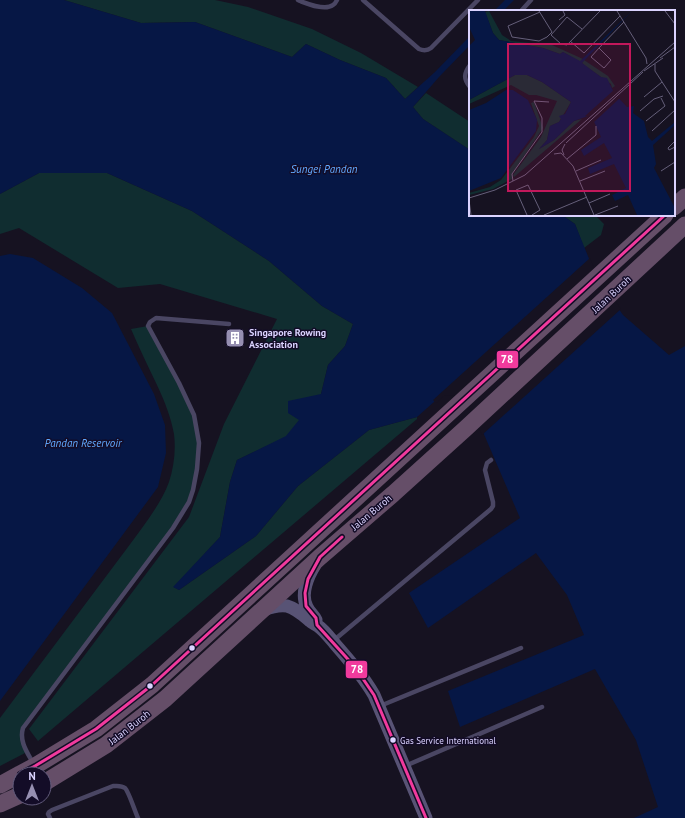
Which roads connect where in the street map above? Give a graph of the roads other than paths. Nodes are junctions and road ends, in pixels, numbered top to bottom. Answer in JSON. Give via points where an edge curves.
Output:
{"nodes":[{"id":1,"x":298,"y":0,"type":"edge"},
{"id":2,"x":337,"y":0,"type":"edge"},
{"id":3,"x":363,"y":0,"type":"edge"},
{"id":4,"x":478,"y":0,"type":"edge"},
{"id":5,"x":531,"y":0,"type":"edge"},
{"id":6,"x":522,"y":10,"type":"edge"},
{"id":7,"x":469,"y":66,"type":"edge"},
{"id":8,"x":469,"y":86,"type":"edge"},
{"id":9,"x":685,"y":197,"type":"edge"},
{"id":10,"x":675,"y":206,"type":"edge"},
{"id":11,"x":664,"y":216,"type":"edge"},
{"id":12,"x":685,"y":225,"type":"edge"},
{"id":13,"x":229,"y":324,"type":"dead end"},
{"id":14,"x":491,"y":460,"type":"dead end"},
{"id":15,"x":320,"y":557,"type":"junction"},
{"id":16,"x":260,"y":612,"type":"junction"},
{"id":17,"x":317,"y":625,"type":"junction"},
{"id":18,"x":333,"y":641,"type":"junction"},
{"id":19,"x":521,"y":648,"type":"dead end"},
{"id":20,"x":379,"y":707,"type":"junction"},
{"id":21,"x":542,"y":707,"type":"dead end"},
{"id":22,"x":24,"y":766,"type":"edge"},
{"id":23,"x":35,"y":766,"type":"edge"},
{"id":24,"x":404,"y":767,"type":"junction"},
{"id":25,"x":52,"y":778,"type":"edge"},
{"id":26,"x":12,"y":779,"type":"edge"},
{"id":27,"x":0,"y":785,"type":"edge"},
{"id":28,"x":12,"y":799,"type":"edge"},
{"id":29,"x":0,"y":804,"type":"edge"},
{"id":30,"x":50,"y":818,"type":"edge"},
{"id":31,"x":138,"y":818,"type":"edge"},
{"id":32,"x":426,"y":818,"type":"edge"}],
"edges":[{"from":1,"to":2,"type":"lane","via":[[325,7],[332,6]]},
{"from":3,"to":4,"type":"lane","via":[[423,51],[431,48]]},
{"from":5,"to":6,"type":"lane"},
{"from":7,"to":8,"type":"lane","via":[[464,77]]},
{"from":9,"to":10,"type":"highway"},
{"from":11,"to":23,"type":"highway","name":"Jalan Buroh","via":[[152,686],[96,729]]},
{"from":12,"to":15,"type":"highway","name":"Jalan Buroh","via":[[465,429]]},
{"from":13,"to":22,"type":"lane","via":[[156,318],[148,326],[194,415],[199,443],[193,490],[189,502],[173,528],[23,728],[21,733]]},
{"from":14,"to":18,"type":"lane","via":[[485,470],[494,502],[491,509]]},
{"from":15,"to":16,"type":"highway","name":"Jalan Buroh"},
{"from":15,"to":17,"type":"street","via":[[308,579],[305,599],[306,606],[316,618]]},
{"from":16,"to":17,"type":"street","via":[[274,607],[288,607]]},
{"from":16,"to":25,"type":"highway","name":"Jalan Buroh","via":[[165,699],[106,745]]},
{"from":17,"to":18,"type":"street"},
{"from":18,"to":20,"type":"street","via":[[366,682]]},
{"from":19,"to":20,"type":"lane"},
{"from":20,"to":24,"type":"street"},
{"from":21,"to":24,"type":"lane"},
{"from":24,"to":32,"type":"street"},
{"from":26,"to":27,"type":"highway","name":"Jalan Buroh"},
{"from":28,"to":29,"type":"highway"},
{"from":30,"to":31,"type":"lane","via":[[48,814],[52,810],[117,786],[126,789]]}]}
